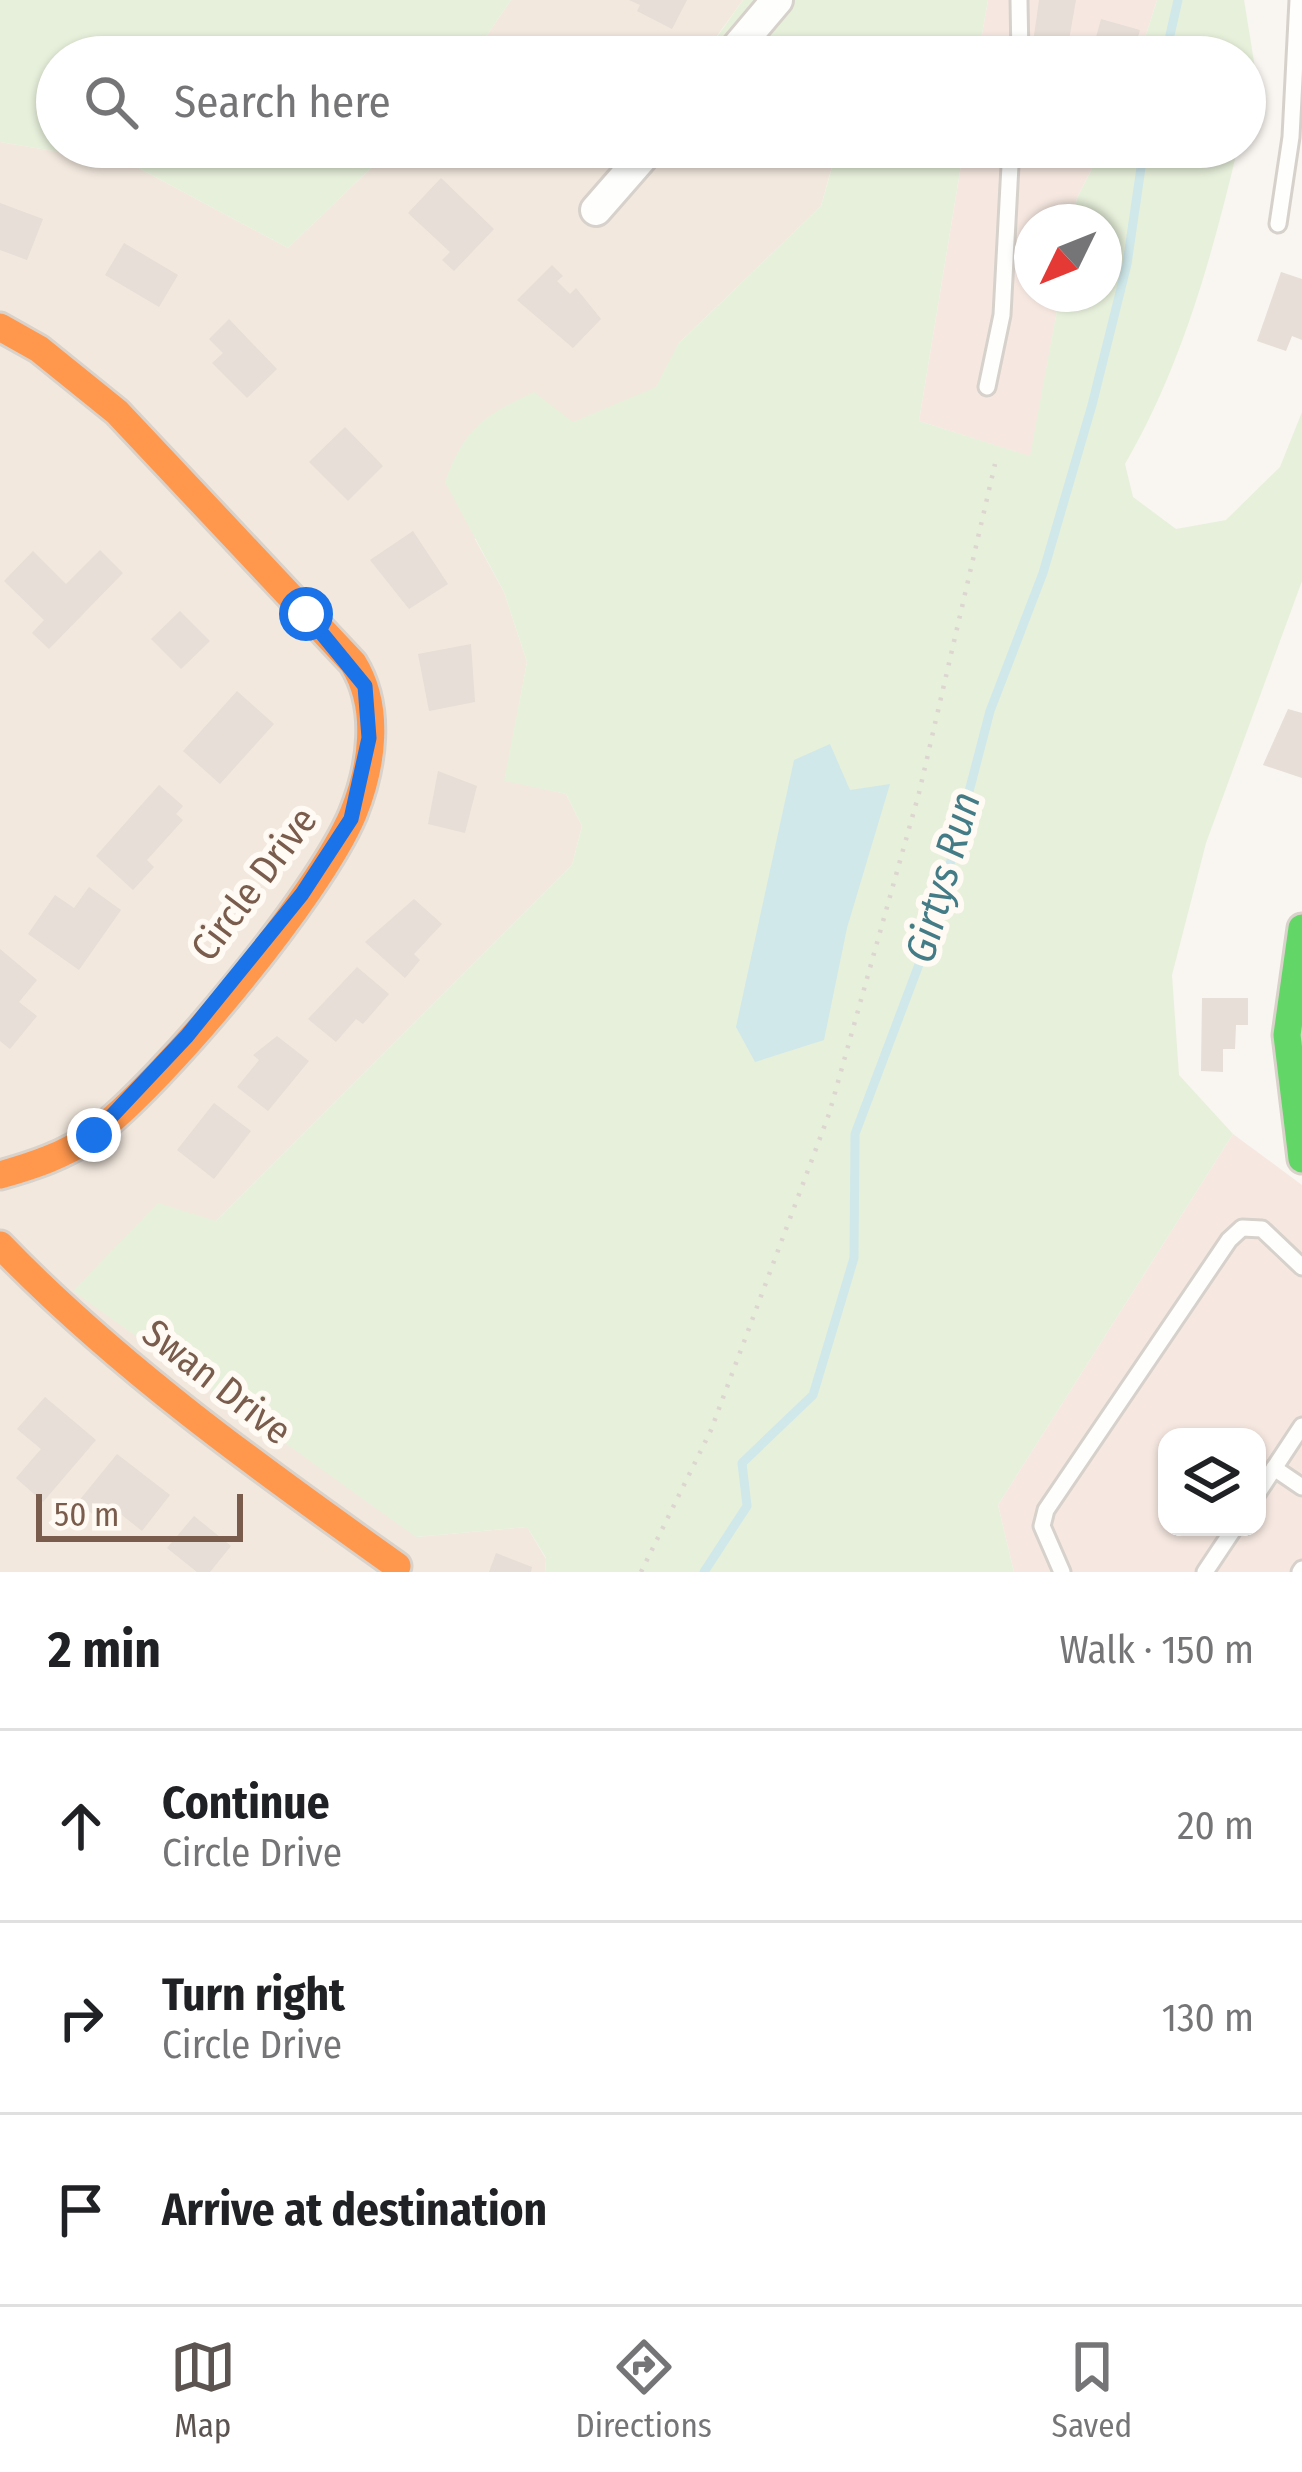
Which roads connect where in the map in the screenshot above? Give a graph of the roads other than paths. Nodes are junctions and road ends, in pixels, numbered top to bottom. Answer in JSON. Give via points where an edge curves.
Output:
{"nodes":[{"id":1,"x":777,"y":0,"type":"edge"},
{"id":2,"x":1019,"y":0,"type":"edge"},
{"id":3,"x":1298,"y":0,"type":"edge"},
{"id":4,"x":747,"y":36,"type":"edge"},
{"id":5,"x":1020,"y":36,"type":"edge"},
{"id":6,"x":633,"y":168,"type":"edge"},
{"id":7,"x":1010,"y":168,"type":"edge"},
{"id":8,"x":596,"y":210,"type":"dead end"},
{"id":9,"x":1279,"y":224,"type":"dead end"},
{"id":10,"x":0,"y":327,"type":"edge"},
{"id":11,"x":987,"y":387,"type":"dead end"},
{"id":12,"x":1302,"y":928,"type":"edge"},
{"id":13,"x":1302,"y":1159,"type":"edge"},
{"id":14,"x":0,"y":1175,"type":"edge"},
{"id":15,"x":0,"y":1245,"type":"edge"},
{"id":16,"x":1302,"y":1267,"type":"edge"},
{"id":17,"x":1302,"y":1426,"type":"edge"},
{"id":18,"x":1274,"y":1468,"type":"junction"},
{"id":19,"x":1266,"y":1480,"type":"edge"},
{"id":20,"x":1302,"y":1487,"type":"edge"},
{"id":21,"x":1229,"y":1536,"type":"edge"},
{"id":22,"x":398,"y":1566,"type":"dead end"},
{"id":23,"x":1062,"y":1572,"type":"edge"},
{"id":24,"x":1205,"y":1572,"type":"edge"}],
"edges":[{"from":1,"to":4,"type":"street"},
{"from":2,"to":5,"type":"lane"},
{"from":3,"to":9,"type":"lane"},
{"from":6,"to":8,"type":"street"},
{"from":7,"to":11,"type":"lane","via":[[1002,315]]},
{"from":10,"to":14,"type":"street","name":"Circle Drive","via":[[41,349],[130,428],[318,627],[365,686],[369,738],[351,819],[331,854],[187,1036],[94,1135]]},
{"from":12,"to":13,"type":"street","via":[[1288,1035]]},
{"from":15,"to":22,"type":"street","name":"Swan Drive","via":[[59,1306]]},
{"from":16,"to":23,"type":"lane","via":[[1262,1229],[1242,1228],[1229,1240],[1046,1510],[1042,1526]]},
{"from":17,"to":18,"type":"lane"},
{"from":18,"to":19,"type":"lane"},
{"from":18,"to":20,"type":"lane"},
{"from":21,"to":24,"type":"lane"}]}
